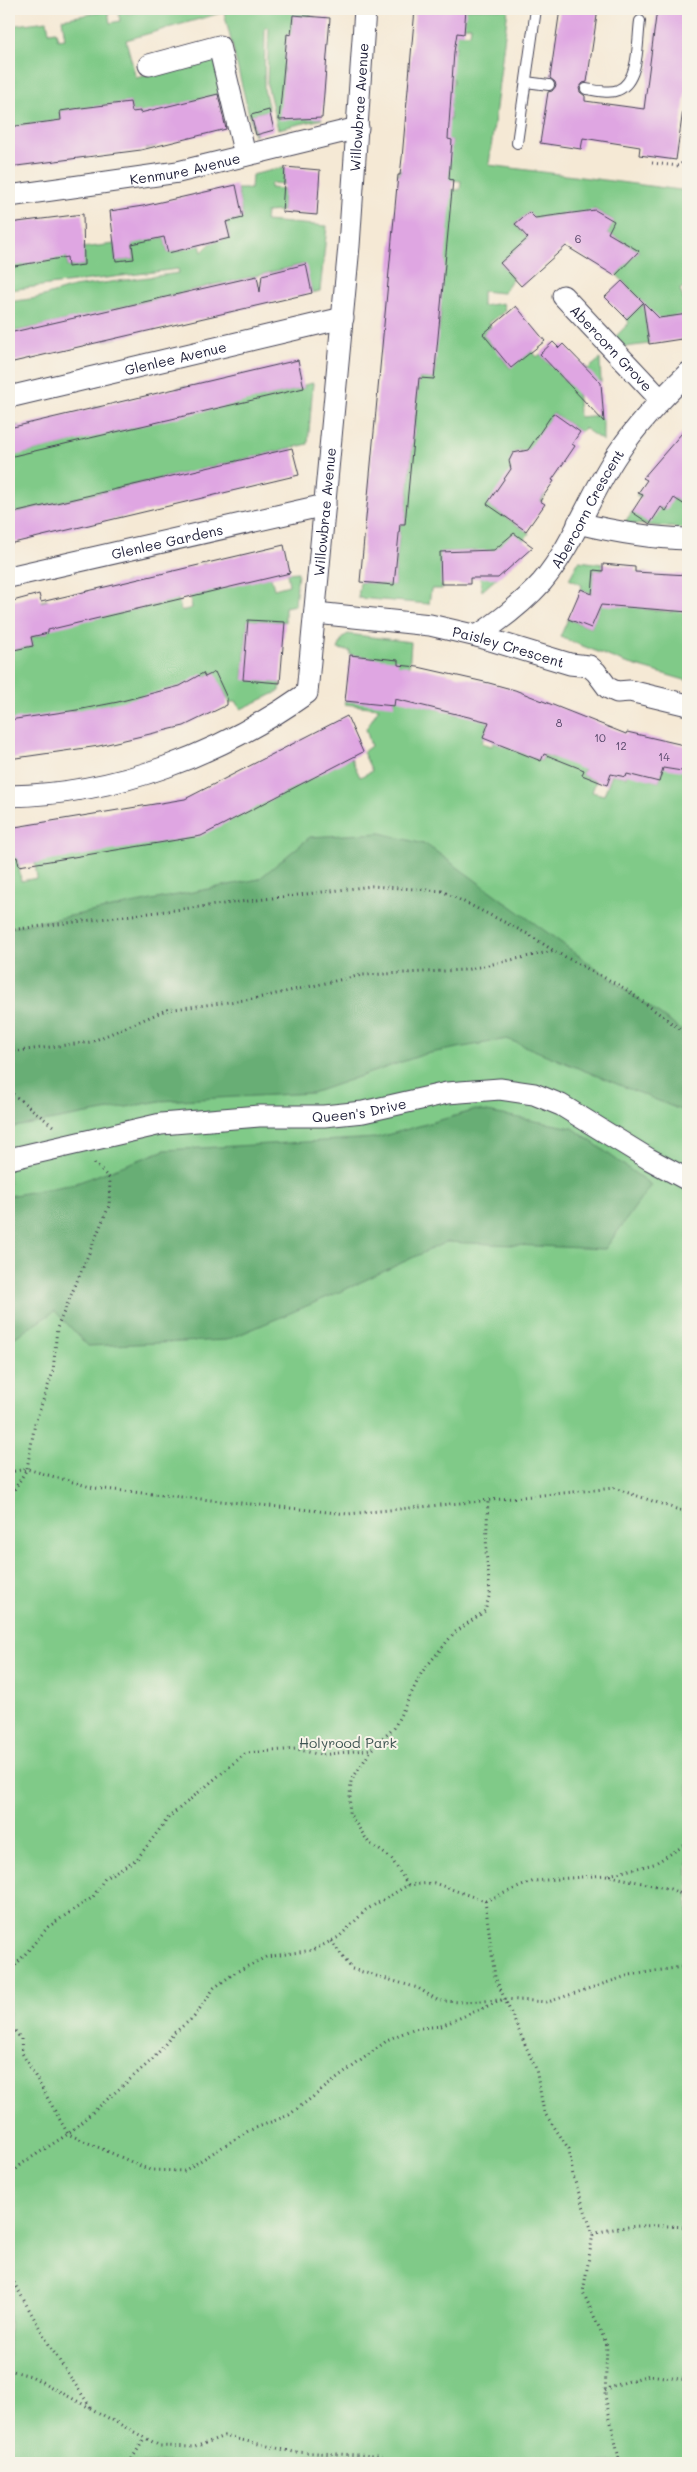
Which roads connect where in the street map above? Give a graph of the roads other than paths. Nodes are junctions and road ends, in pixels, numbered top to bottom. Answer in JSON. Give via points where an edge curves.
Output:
{"nodes":[{"id":1,"x":365,"y":9,"type":"edge"},
{"id":2,"x":536,"y":9,"type":"edge"},
{"id":3,"x":640,"y":22,"type":"dead end"},
{"id":4,"x":149,"y":65,"type":"dead end"},
{"id":5,"x":526,"y":82,"type":"junction"},
{"id":6,"x":549,"y":85,"type":"dead end"},
{"id":7,"x":586,"y":89,"type":"dead end"},
{"id":8,"x":358,"y":128,"type":"junction"},
{"id":9,"x":517,"y":143,"type":"dead end"},
{"id":10,"x":245,"y":155,"type":"junction"},
{"id":11,"x":9,"y":196,"type":"edge"},
{"id":12,"x":563,"y":296,"type":"dead end"},
{"id":13,"x":343,"y":318,"type":"junction"},
{"id":14,"x":688,"y":373,"type":"edge"},
{"id":15,"x":9,"y":397,"type":"edge"},
{"id":16,"x":660,"y":400,"type":"junction"},
{"id":17,"x":326,"y":505,"type":"junction"},
{"id":18,"x":578,"y":523,"type":"junction"},
{"id":19,"x":688,"y":539,"type":"edge"},
{"id":20,"x":9,"y":578,"type":"edge"},
{"id":21,"x":316,"y":613,"type":"junction"},
{"id":22,"x":477,"y":636,"type":"junction"},
{"id":23,"x":688,"y":706,"type":"edge"},
{"id":24,"x":9,"y":796,"type":"edge"},
{"id":25,"x":9,"y":1159,"type":"edge"},
{"id":26,"x":688,"y":1180,"type":"edge"}],
"edges":[{"from":1,"to":8,"type":"street","name":"Willowbrae Avenue"},
{"from":2,"to":5,"type":"lane"},
{"from":3,"to":7,"type":"lane","via":[[633,74],[626,85],[617,91]]},
{"from":4,"to":10,"type":"street","via":[[219,46]]},
{"from":5,"to":6,"type":"lane"},
{"from":5,"to":9,"type":"lane"},
{"from":8,"to":10,"type":"street","name":"Kenmure Avenue"},
{"from":8,"to":13,"type":"street","name":"Willowbrae Avenue"},
{"from":10,"to":11,"type":"street","name":"Kenmure Avenue","via":[[178,172]]},
{"from":12,"to":16,"type":"street","name":"Abercorn Grove"},
{"from":13,"to":15,"type":"street","name":"Glenlee Avenue"},
{"from":13,"to":17,"type":"street","name":"Willowbrae Avenue"},
{"from":14,"to":16,"type":"street","name":"Abercorn Crescent"},
{"from":16,"to":18,"type":"street","name":"Abercorn Crescent","via":[[617,454]]},
{"from":17,"to":20,"type":"street","name":"Glenlee Gardens"},
{"from":17,"to":21,"type":"street","name":"Willowbrae Avenue"},
{"from":18,"to":19,"type":"street","via":[[614,532]]},
{"from":18,"to":22,"type":"street","name":"Abercorn Crescent","via":[[542,582],[520,604]]},
{"from":21,"to":22,"type":"street","name":"Paisley Crescent","via":[[430,624]]},
{"from":21,"to":24,"type":"street","name":"Willowbrae Avenue","via":[[307,693],[274,716],[208,751],[146,774],[86,788]]},
{"from":22,"to":23,"type":"street","name":"Paisley Crescent","via":[[570,664],[589,666],[608,688],[617,692],[630,691]]},
{"from":25,"to":26,"type":"street","name":"Queen's Drive","via":[[161,1124],[259,1116],[315,1117],[380,1109],[447,1093],[500,1089],[518,1090],[545,1098]]}]}
